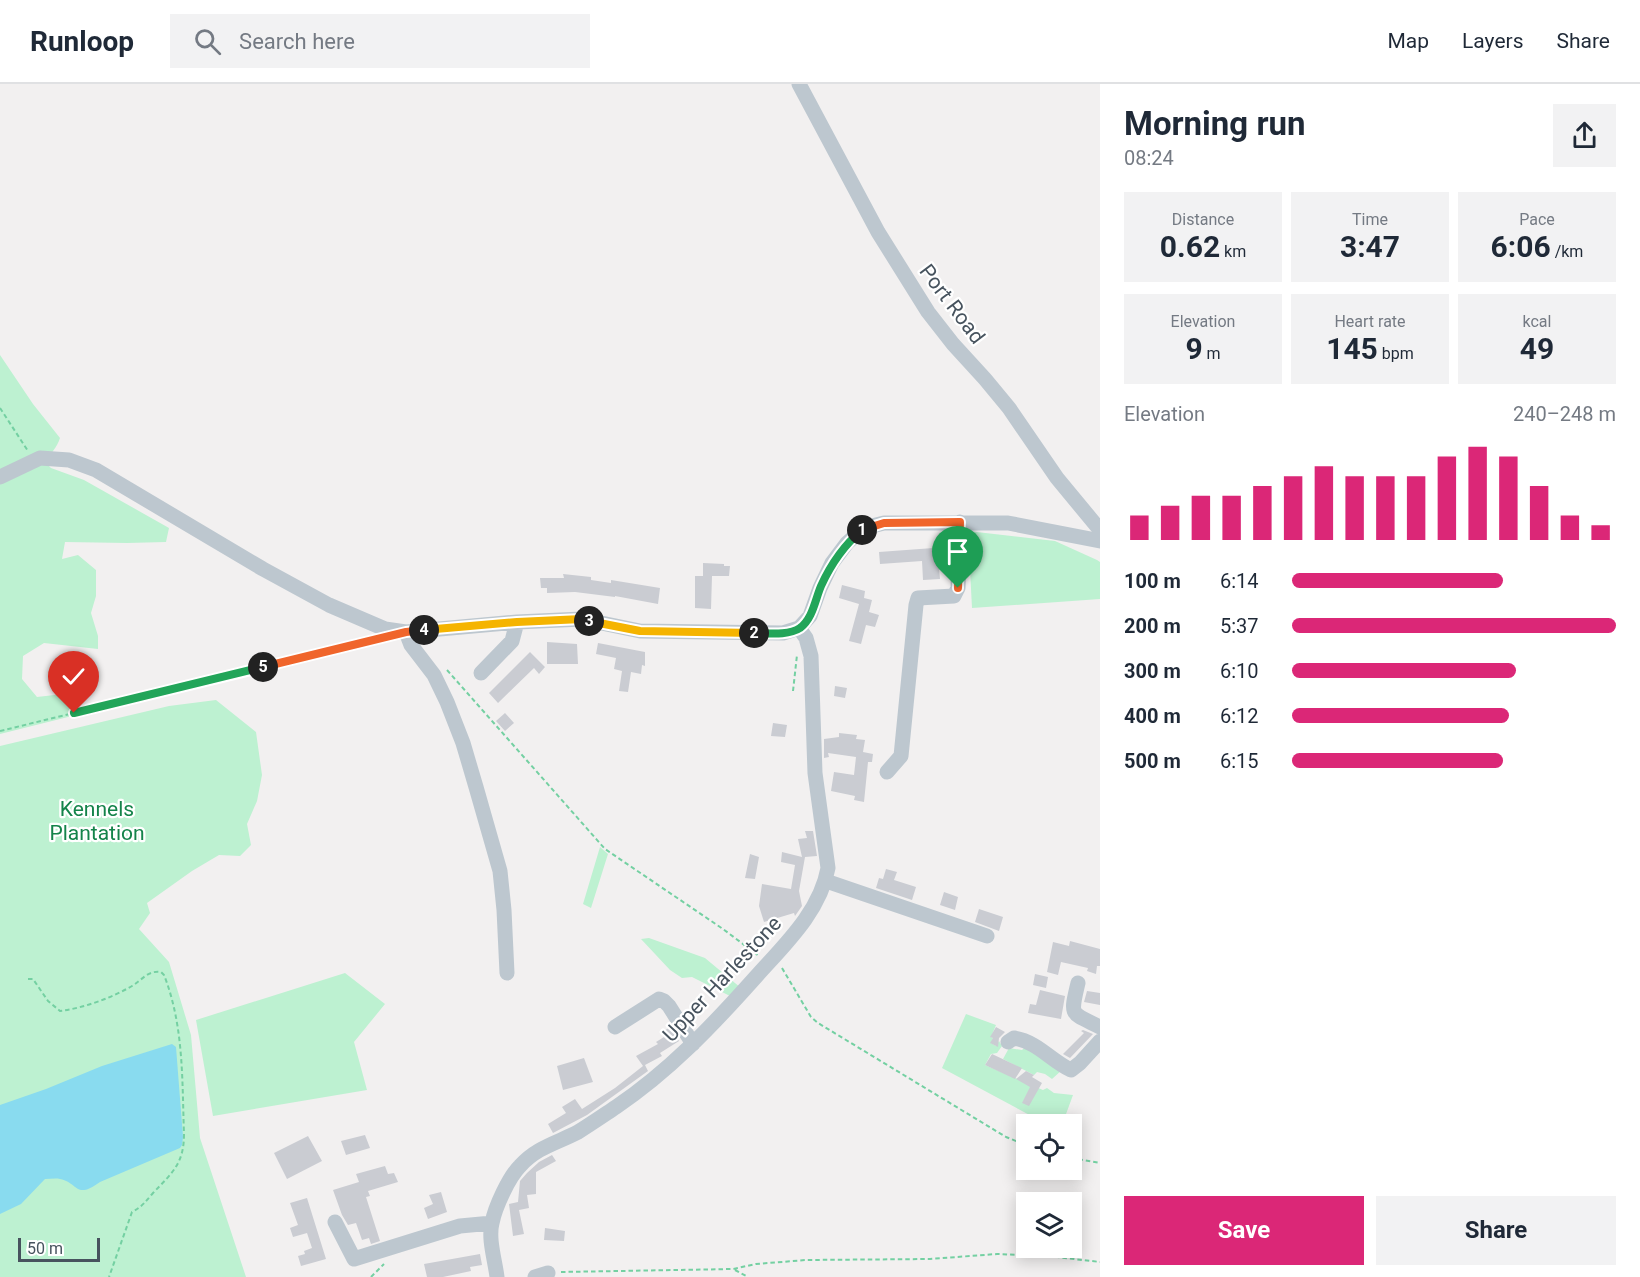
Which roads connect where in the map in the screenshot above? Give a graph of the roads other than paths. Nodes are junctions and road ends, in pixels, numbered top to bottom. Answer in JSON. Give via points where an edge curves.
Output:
{"nodes":[{"id":1,"x":799,"y":84,"type":"edge"},
{"id":2,"x":0,"y":477,"type":"edge"},
{"id":3,"x":960,"y":522,"type":"junction"},
{"id":4,"x":1100,"y":530,"type":"edge"},
{"id":5,"x":1100,"y":541,"type":"edge"},
{"id":6,"x":517,"y":622,"type":"junction"},
{"id":7,"x":406,"y":632,"type":"junction"},
{"id":8,"x":802,"y":632,"type":"junction"},
{"id":9,"x":481,"y":673,"type":"dead end"},
{"id":10,"x":887,"y":772,"type":"dead end"},
{"id":11,"x":826,"y":881,"type":"junction"},
{"id":12,"x":987,"y":936,"type":"dead end"},
{"id":13,"x":507,"y":973,"type":"dead end"},
{"id":14,"x":1078,"y":984,"type":"dead end"},
{"id":15,"x":615,"y":1027,"type":"dead end"},
{"id":16,"x":1100,"y":1027,"type":"edge"},
{"id":17,"x":1100,"y":1041,"type":"edge"},
{"id":18,"x":1008,"y":1042,"type":"dead end"},
{"id":19,"x":693,"y":1044,"type":"junction"},
{"id":20,"x":335,"y":1222,"type":"dead end"},
{"id":21,"x":492,"y":1223,"type":"junction"},
{"id":22,"x":497,"y":1277,"type":"edge"}],
"edges":[{"from":1,"to":4,"type":"street","name":"Port Road","via":[[878,232],[928,312],[1009,408],[1057,478]]},
{"from":2,"to":7,"type":"street","via":[[40,458],[69,460],[96,470],[329,605],[385,629]]},
{"from":3,"to":5,"type":"street","via":[[1008,523]]},
{"from":3,"to":8,"type":"street","via":[[884,523],[864,528],[832,563]]},
{"from":3,"to":10,"type":"street","via":[[958,588],[954,596],[918,598],[901,756]]},
{"from":6,"to":7,"type":"street"},
{"from":6,"to":8,"type":"street","via":[[582,619],[640,631]]},
{"from":6,"to":9,"type":"street","via":[[512,641]]},
{"from":7,"to":13,"type":"street","via":[[438,684],[463,743],[500,871]]},
{"from":8,"to":11,"type":"street","name":"Upper Harlestone","via":[[811,656],[814,750],[828,868]]},
{"from":11,"to":12,"type":"street"},
{"from":11,"to":19,"type":"street","name":"Upper Harlestone","via":[[806,918],[775,956]]},
{"from":14,"to":16,"type":"street","via":[[1074,1015]]},
{"from":15,"to":19,"type":"street","via":[[659,999],[669,1006]]},
{"from":17,"to":18,"type":"street","via":[[1071,1070],[1025,1040],[1014,1038]]},
{"from":19,"to":21,"type":"street","name":"Upper Harlestone","via":[[632,1096],[581,1130],[534,1152],[518,1167]]},
{"from":20,"to":21,"type":"street","via":[[354,1259],[460,1226]]},
{"from":21,"to":22,"type":"street","name":"Upper Harlestone"}]}
